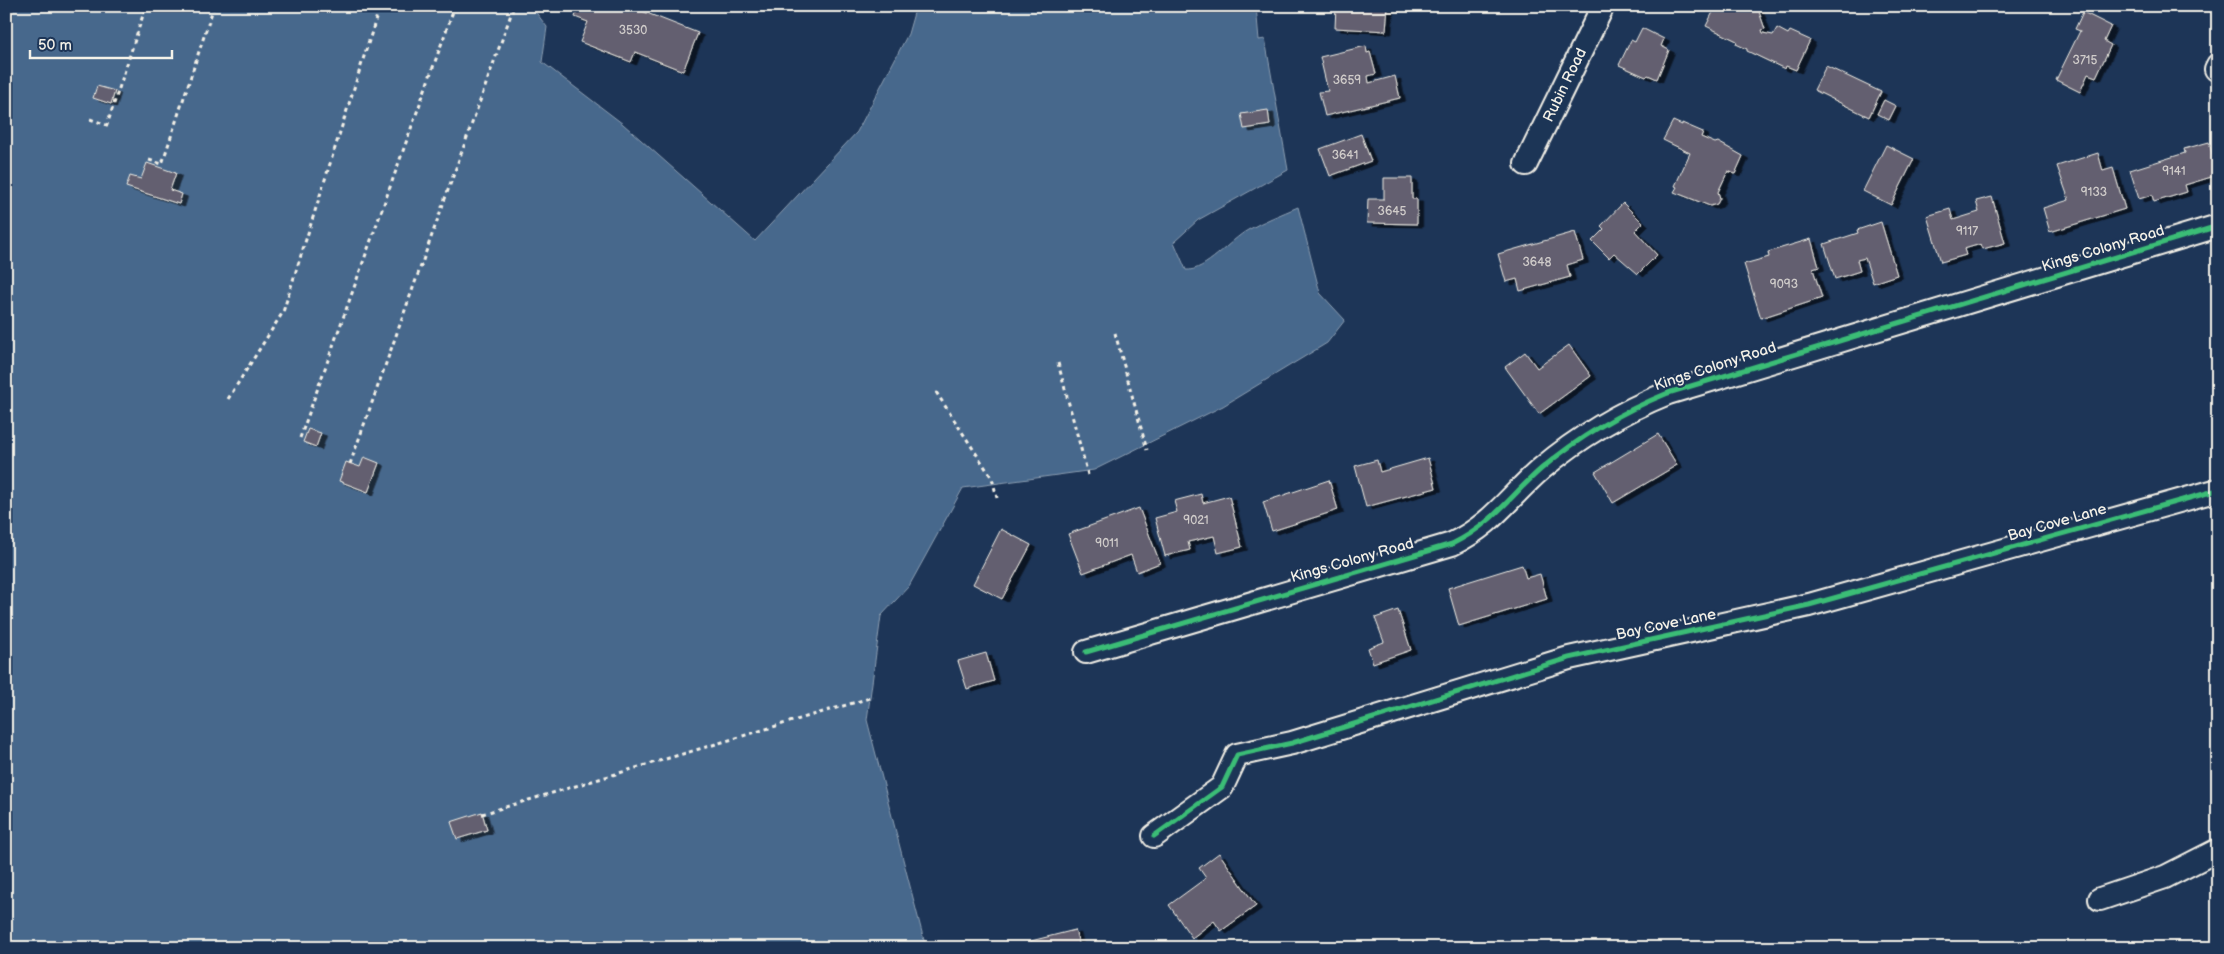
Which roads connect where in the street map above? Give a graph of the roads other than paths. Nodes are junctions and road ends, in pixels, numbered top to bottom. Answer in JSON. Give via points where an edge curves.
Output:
{"nodes":[{"id":1,"x":1603,"y":6,"type":"edge"},
{"id":2,"x":1526,"y":164,"type":"dead end"},
{"id":3,"x":2218,"y":226,"type":"edge"},
{"id":4,"x":2218,"y":490,"type":"edge"},
{"id":5,"x":1086,"y":652,"type":"dead end"},
{"id":6,"x":1154,"y":836,"type":"dead end"},
{"id":7,"x":2218,"y":850,"type":"edge"},
{"id":8,"x":2100,"y":899,"type":"dead end"}],
"edges":[{"from":1,"to":2,"type":"street","name":"Rubin Road"},
{"from":3,"to":5,"type":"street","name":"Kings Colony Road","via":[[1668,393],[1617,416],[1585,435],[1542,468],[1482,527],[1452,544]]},
{"from":4,"to":6,"type":"street","name":"Bay Cove Lane","via":[[1809,605],[1569,658],[1292,743],[1237,755],[1222,787]]},
{"from":7,"to":8,"type":"street","via":[[2165,877]]}]}
